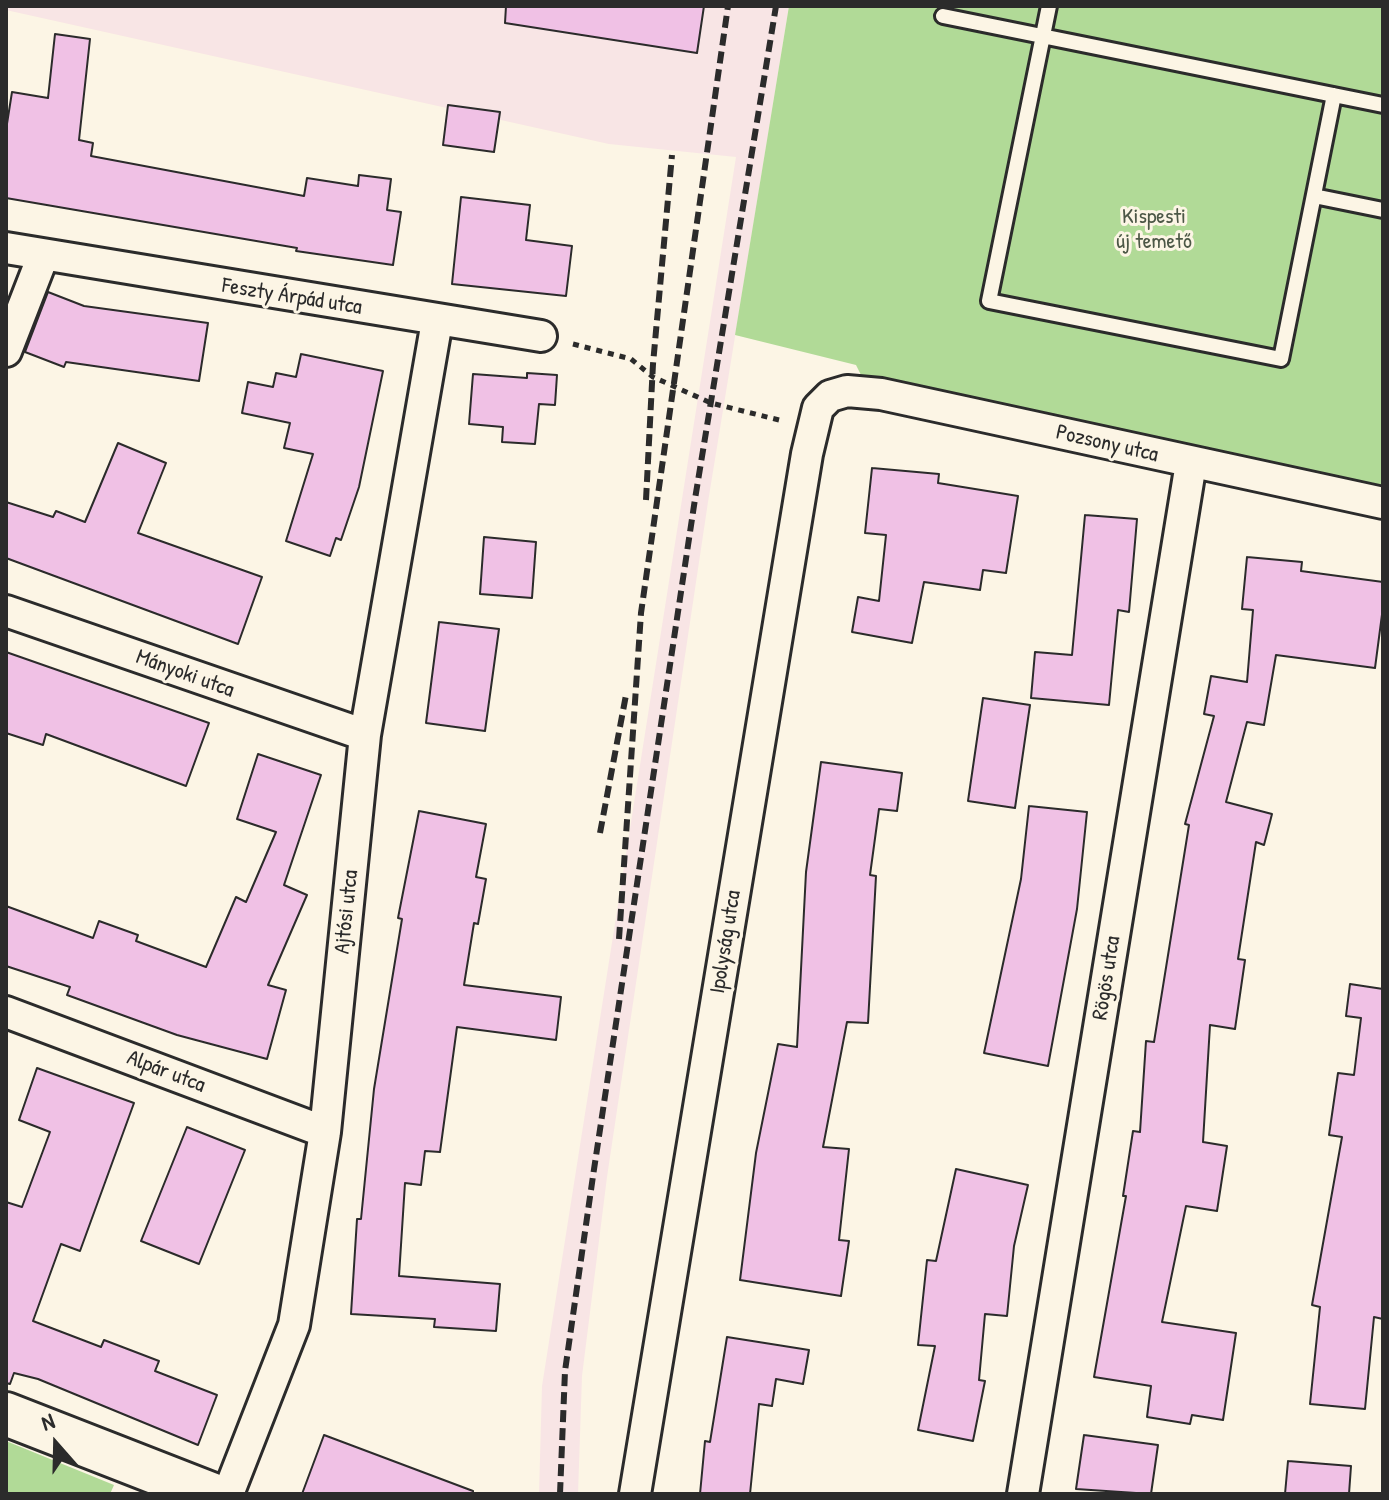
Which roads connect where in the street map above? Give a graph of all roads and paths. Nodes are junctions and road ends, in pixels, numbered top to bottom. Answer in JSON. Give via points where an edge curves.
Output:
{"nodes":[{"id":1,"x":1049,"y":6,"type":"edge"},
{"id":2,"x":943,"y":16,"type":"dead end"},
{"id":3,"x":1043,"y":36,"type":"junction"},
{"id":4,"x":1334,"y":95,"type":"junction"},
{"id":5,"x":1383,"y":105,"type":"edge"},
{"id":6,"x":1314,"y":196,"type":"junction"},
{"id":7,"x":1383,"y":210,"type":"edge"},
{"id":8,"x":6,"y":248,"type":"edge"},
{"id":9,"x":43,"y":256,"type":"junction"},
{"id":10,"x":437,"y":321,"type":"junction"},
{"id":11,"x":541,"y":336,"type":"joint"},
{"id":12,"x":6,"y":351,"type":"edge"},
{"id":13,"x":830,"y":396,"type":"joint"},
{"id":14,"x":813,"y":426,"type":"junction"},
{"id":15,"x":1191,"y":463,"type":"junction"},
{"id":16,"x":1383,"y":503,"type":"edge"},
{"id":17,"x":6,"y":611,"type":"edge"},
{"id":18,"x":365,"y":735,"type":"junction"},
{"id":19,"x":6,"y":1012,"type":"edge"},
{"id":20,"x":325,"y":1132,"type":"junction"},
{"id":21,"x":6,"y":1414,"type":"edge"},
{"id":22,"x":211,"y":1494,"type":"edge"},
{"id":23,"x":228,"y":1494,"type":"edge"},
{"id":24,"x":635,"y":1494,"type":"edge"},
{"id":25,"x":1023,"y":1494,"type":"edge"}],
"edges":[{"from":1,"to":3,"type":"lane"},
{"from":2,"to":3,"type":"lane"},
{"from":3,"to":4,"type":"lane"},
{"from":3,"to":6,"type":"lane","via":[[989,301],[1281,359]]},
{"from":4,"to":5,"type":"lane"},
{"from":4,"to":6,"type":"lane"},
{"from":6,"to":7,"type":"lane"},
{"from":8,"to":9,"type":"street","name":"Feszty Árpád utca"},
{"from":9,"to":10,"type":"street","name":"Feszty Árpád utca"},
{"from":9,"to":12,"type":"street"},
{"from":10,"to":11,"type":"street","name":"Feszty Árpád utca"},
{"from":10,"to":18,"type":"street","name":"Ajtósi utca"},
{"from":11,"to":14,"type":"path","via":[[631,359],[653,377],[747,415]]},
{"from":13,"to":14,"type":"street","name":"Ipolyság utca","via":[[818,408]]},
{"from":13,"to":15,"type":"street","name":"Pozsony utca","via":[[847,391],[881,394]]},
{"from":14,"to":24,"type":"street","name":"Ipolyság utca"},
{"from":15,"to":16,"type":"street","name":"Pozsony utca"},
{"from":15,"to":25,"type":"street","name":"Rögös utca"},
{"from":17,"to":18,"type":"street","name":"Mányoki utca"},
{"from":18,"to":20,"type":"street","name":"Ajtósi utca"},
{"from":19,"to":20,"type":"street","name":"Alpár utca"},
{"from":20,"to":23,"type":"street","name":"Ajtósi utca","via":[[294,1325]]},
{"from":21,"to":22,"type":"street"}]}
